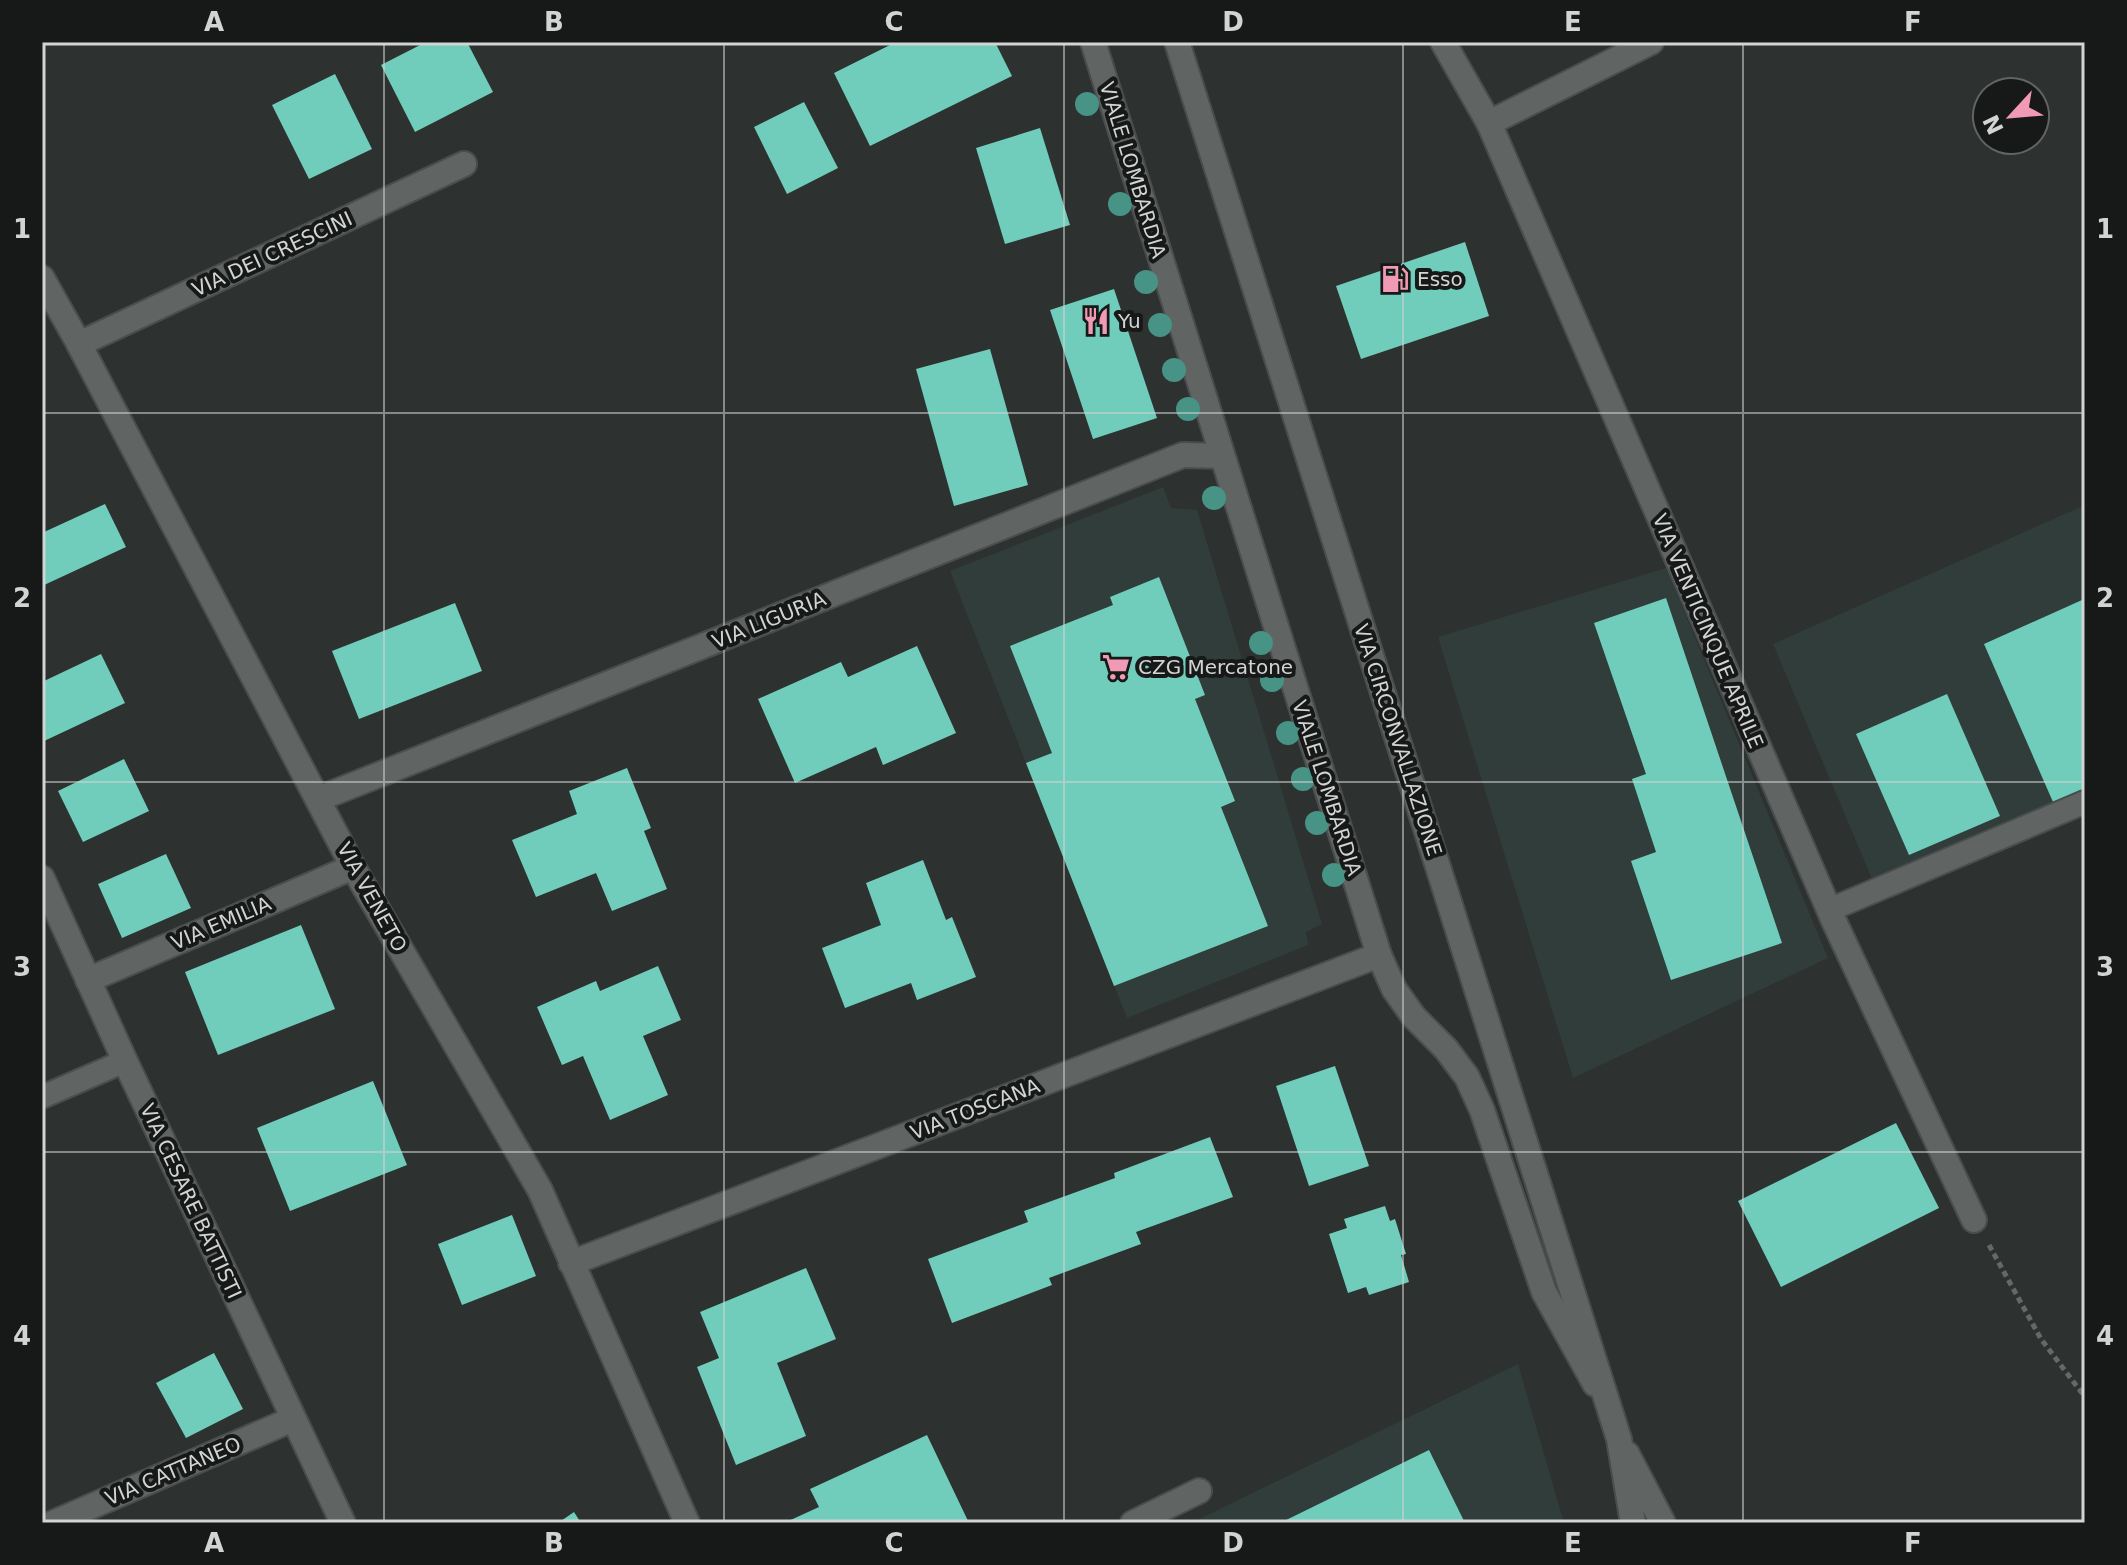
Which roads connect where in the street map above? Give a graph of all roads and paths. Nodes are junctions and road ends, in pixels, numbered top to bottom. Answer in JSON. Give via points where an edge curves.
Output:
{"nodes":[{"id":1,"x":1093,"y":42,"type":"edge"},
{"id":2,"x":1177,"y":42,"type":"edge"},
{"id":3,"x":1443,"y":42,"type":"edge"},
{"id":4,"x":1651,"y":42,"type":"edge"},
{"id":5,"x":1489,"y":123,"type":"junction"},
{"id":6,"x":464,"y":164,"type":"dead end"},
{"id":7,"x":42,"y":278,"type":"edge"},
{"id":8,"x":79,"y":344,"type":"junction"},
{"id":9,"x":1222,"y":456,"type":"junction"},
{"id":10,"x":318,"y":799,"type":"junction"},
{"id":11,"x":2085,"y":802,"type":"edge"},
{"id":12,"x":353,"y":867,"type":"junction"},
{"id":13,"x":42,"y":878,"type":"edge"},
{"id":14,"x":1829,"y":910,"type":"junction"},
{"id":15,"x":1379,"y":955,"type":"junction"},
{"id":16,"x":88,"y":980,"type":"junction"},
{"id":17,"x":125,"y":1061,"type":"junction"},
{"id":18,"x":42,"y":1097,"type":"edge"},
{"id":19,"x":1974,"y":1220,"type":"joint"},
{"id":20,"x":571,"y":1263,"type":"junction"},
{"id":21,"x":2085,"y":1397,"type":"edge"},
{"id":22,"x":1608,"y":1407,"type":"junction"},
{"id":23,"x":293,"y":1419,"type":"junction"},
{"id":24,"x":1619,"y":1439,"type":"junction"},
{"id":25,"x":1199,"y":1491,"type":"dead end"},
{"id":26,"x":53,"y":1523,"type":"edge"},
{"id":27,"x":343,"y":1523,"type":"edge"},
{"id":28,"x":687,"y":1523,"type":"edge"},
{"id":29,"x":1133,"y":1523,"type":"edge"},
{"id":30,"x":1633,"y":1523,"type":"edge"},
{"id":31,"x":1663,"y":1523,"type":"edge"}],
"edges":[{"from":1,"to":9,"type":"street","name":"VIALE LOMBARDIA"},
{"from":2,"to":22,"type":"street","name":"VIA CIRCONVALLAZIONE"},
{"from":3,"to":5,"type":"street","name":"VIA VENTICINQUE APRILE"},
{"from":4,"to":5,"type":"street"},
{"from":5,"to":14,"type":"street","name":"VIA VENTICINQUE APRILE"},
{"from":6,"to":8,"type":"street","name":"VIA DEI CRESCINI"},
{"from":7,"to":8,"type":"street","name":"VIA VENETO"},
{"from":8,"to":10,"type":"street","name":"VIA VENETO"},
{"from":9,"to":10,"type":"street","name":"VIA LIGURIA","via":[[1183,455]]},
{"from":9,"to":15,"type":"street","name":"VIALE LOMBARDIA"},
{"from":10,"to":12,"type":"street","name":"VIA VENETO"},
{"from":11,"to":14,"type":"lane"},
{"from":12,"to":16,"type":"street","name":"VIA EMILIA"},
{"from":12,"to":20,"type":"street","name":"VIA VENETO","via":[[540,1190]]},
{"from":13,"to":16,"type":"street","name":"VIA CESARE BATTISTI"},
{"from":14,"to":19,"type":"street","name":"VIA VENTICINQUE APRILE"},
{"from":15,"to":20,"type":"street","name":"VIA TOSCANA"},
{"from":15,"to":22,"type":"street","name":"VIALE LOMBARDIA","via":[[1414,1017],[1467,1077],[1544,1292]]},
{"from":16,"to":17,"type":"street","name":"VIA CESARE BATTISTI"},
{"from":17,"to":18,"type":"lane"},
{"from":17,"to":23,"type":"street","name":"VIA CESARE BATTISTI"},
{"from":19,"to":21,"type":"path","via":[[2041,1339]]},
{"from":20,"to":28,"type":"street","name":"VIA VENETO"},
{"from":22,"to":24,"type":"street","name":"VIA CIRCONVALLAZIONE"},
{"from":23,"to":26,"type":"street","name":"VIA CATTANEO"},
{"from":23,"to":27,"type":"street","name":"VIA CESARE BATTISTI"},
{"from":24,"to":30,"type":"street","name":"VIA CIRCONVALLAZIONE"},
{"from":24,"to":31,"type":"street","name":"VIA CIRCONVALLAZIONE"},
{"from":25,"to":29,"type":"street"}]}
